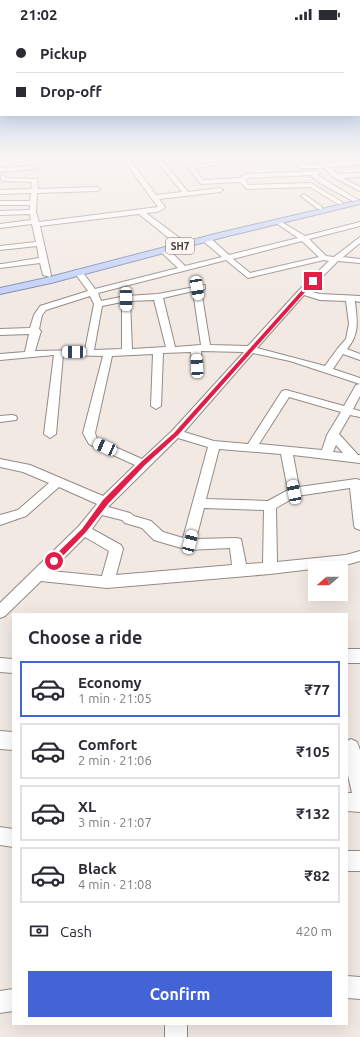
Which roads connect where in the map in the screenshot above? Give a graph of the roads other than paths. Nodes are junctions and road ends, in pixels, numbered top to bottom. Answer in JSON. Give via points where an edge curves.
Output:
{"nodes":[{"id":1,"x":22,"y":206,"type":"edge"},
{"id":2,"x":33,"y":206,"type":"edge"},
{"id":3,"x":161,"y":206,"type":"edge"},
{"id":4,"x":317,"y":206,"type":"edge"},
{"id":5,"x":328,"y":206,"type":"edge"},
{"id":6,"x":336,"y":206,"type":"edge"},
{"id":7,"x":320,"y":208,"type":"junction"},
{"id":8,"x":21,"y":212,"type":"junction"},
{"id":9,"x":33,"y":212,"type":"junction"},
{"id":10,"x":0,"y":213,"type":"edge"},
{"id":11,"x":137,"y":213,"type":"junction"},
{"id":12,"x":278,"y":222,"type":"junction"},
{"id":13,"x":36,"y":223,"type":"junction"},
{"id":14,"x":18,"y":224,"type":"junction"},
{"id":15,"x":360,"y":224,"type":"edge"},
{"id":16,"x":0,"y":226,"type":"edge"},
{"id":17,"x":303,"y":238,"type":"junction"},
{"id":18,"x":206,"y":239,"type":"junction"},
{"id":19,"x":360,"y":239,"type":"edge"},
{"id":20,"x":178,"y":241,"type":"junction"},
{"id":21,"x":39,"y":244,"type":"junction"},
{"id":22,"x":0,"y":248,"type":"edge"},
{"id":23,"x":165,"y":251,"type":"junction"},
{"id":24,"x":228,"y":257,"type":"junction"},
{"id":25,"x":324,"y":258,"type":"junction"},
{"id":26,"x":339,"y":258,"type":"junction"},
{"id":27,"x":43,"y":260,"type":"junction"},
{"id":28,"x":359,"y":261,"type":"edge"},
{"id":29,"x":2,"y":266,"type":"dead end"},
{"id":30,"x":184,"y":269,"type":"junction"},
{"id":31,"x":78,"y":272,"type":"junction"},
{"id":32,"x":47,"y":275,"type":"junction"},
{"id":33,"x":0,"y":285,"type":"edge"},
{"id":34,"x":325,"y":287,"type":"dead end"},
{"id":35,"x":0,"y":291,"type":"edge"},
{"id":36,"x":93,"y":292,"type":"junction"},
{"id":37,"x":302,"y":292,"type":"junction"},
{"id":38,"x":158,"y":297,"type":"junction"},
{"id":39,"x":320,"y":297,"type":"junction"},
{"id":40,"x":126,"y":299,"type":"junction"},
{"id":41,"x":350,"y":299,"type":"junction"},
{"id":42,"x":360,"y":299,"type":"edge"},
{"id":43,"x":98,"y":304,"type":"junction"},
{"id":44,"x":356,"y":316,"type":"edge"},
{"id":45,"x":36,"y":331,"type":"junction"},
{"id":46,"x":0,"y":332,"type":"edge"},
{"id":47,"x":355,"y":343,"type":"edge"},
{"id":48,"x":206,"y":348,"type":"junction"},
{"id":49,"x":196,"y":349,"type":"junction"},
{"id":50,"x":251,"y":349,"type":"junction"},
{"id":51,"x":172,"y":350,"type":"junction"},
{"id":52,"x":341,"y":350,"type":"junction"},
{"id":53,"x":158,"y":351,"type":"junction"},
{"id":54,"x":59,"y":352,"type":"junction"},
{"id":55,"x":89,"y":352,"type":"junction"},
{"id":56,"x":127,"y":352,"type":"junction"},
{"id":57,"x":108,"y":353,"type":"junction"},
{"id":58,"x":29,"y":355,"type":"junction"},
{"id":59,"x":0,"y":357,"type":"edge"},
{"id":60,"x":360,"y":357,"type":"edge"},
{"id":61,"x":197,"y":366,"type":"dead end"},
{"id":62,"x":328,"y":370,"type":"junction"},
{"id":63,"x":360,"y":381,"type":"edge"},
{"id":64,"x":360,"y":387,"type":"edge"},
{"id":65,"x":156,"y":406,"type":"dead end"},
{"id":66,"x":348,"y":410,"type":"junction"},
{"id":67,"x":360,"y":414,"type":"edge"},
{"id":68,"x":12,"y":418,"type":"dead end"},
{"id":69,"x":0,"y":419,"type":"edge"},
{"id":70,"x":50,"y":434,"type":"dead end"},
{"id":71,"x":176,"y":434,"type":"junction"},
{"id":72,"x":333,"y":435,"type":"junction"},
{"id":73,"x":214,"y":445,"type":"junction"},
{"id":74,"x":252,"y":447,"type":"junction"},
{"id":75,"x":286,"y":450,"type":"junction"},
{"id":76,"x":327,"y":454,"type":"junction"},
{"id":77,"x":357,"y":458,"type":"edge"},
{"id":78,"x":0,"y":463,"type":"edge"},
{"id":79,"x":143,"y":464,"type":"junction"},
{"id":80,"x":58,"y":481,"type":"junction"},
{"id":81,"x":294,"y":492,"type":"junction"},
{"id":82,"x":200,"y":503,"type":"junction"},
{"id":83,"x":103,"y":506,"type":"junction"},
{"id":84,"x":270,"y":506,"type":"junction"},
{"id":85,"x":0,"y":520,"type":"edge"},
{"id":86,"x":360,"y":525,"type":"edge"},
{"id":87,"x":84,"y":530,"type":"junction"},
{"id":88,"x":188,"y":545,"type":"junction"},
{"id":89,"x":360,"y":556,"type":"edge"},
{"id":90,"x":270,"y":568,"type":"junction"},
{"id":91,"x":240,"y":570,"type":"junction"},
{"id":92,"x":38,"y":575,"type":"junction"},
{"id":93,"x":107,"y":582,"type":"junction"},
{"id":94,"x":0,"y":612,"type":"edge"},
{"id":95,"x":348,"y":656,"type":"edge"},
{"id":96,"x":360,"y":656,"type":"edge"},
{"id":97,"x":0,"y":665,"type":"edge"},
{"id":98,"x":12,"y":666,"type":"edge"},
{"id":99,"x":0,"y":740,"type":"edge"},
{"id":100,"x":12,"y":741,"type":"edge"},
{"id":101,"x":353,"y":748,"type":"edge"},
{"id":102,"x":360,"y":791,"type":"edge"},
{"id":103,"x":348,"y":802,"type":"edge"},
{"id":104,"x":360,"y":803,"type":"edge"},
{"id":105,"x":0,"y":836,"type":"edge"},
{"id":106,"x":12,"y":838,"type":"edge"},
{"id":107,"x":348,"y":860,"type":"edge"},
{"id":108,"x":360,"y":861,"type":"edge"},
{"id":109,"x":348,"y":987,"type":"edge"},
{"id":110,"x":360,"y":988,"type":"edge"},
{"id":111,"x":12,"y":1000,"type":"edge"},
{"id":112,"x":0,"y":1002,"type":"edge"},
{"id":113,"x":176,"y":1025,"type":"edge"},
{"id":114,"x":176,"y":1037,"type":"edge"}],
"edges":[{"from":1,"to":8,"type":"street"},
{"from":2,"to":9,"type":"street"},
{"from":3,"to":11,"type":"street","via":[[160,209]]},
{"from":4,"to":7,"type":"street"},
{"from":5,"to":7,"type":"main road","number":"SH7"},
{"from":6,"to":12,"type":"main road","number":"SH7"},
{"from":7,"to":20,"type":"main road","number":"SH7"},
{"from":8,"to":9,"type":"street"},
{"from":8,"to":10,"type":"street"},
{"from":8,"to":14,"type":"street"},
{"from":9,"to":13,"type":"street"},
{"from":11,"to":13,"type":"street"},
{"from":11,"to":20,"type":"street"},
{"from":12,"to":17,"type":"street"},
{"from":12,"to":18,"type":"main road","number":"SH7"},
{"from":13,"to":14,"type":"street"},
{"from":13,"to":21,"type":"street"},
{"from":14,"to":16,"type":"street"},
{"from":15,"to":17,"type":"street"},
{"from":17,"to":24,"type":"street"},
{"from":17,"to":25,"type":"street"},
{"from":18,"to":23,"type":"main road","number":"SH7"},
{"from":18,"to":24,"type":"street"},
{"from":19,"to":26,"type":"street"},
{"from":20,"to":32,"type":"main road","number":"SH7"},
{"from":21,"to":22,"type":"street"},
{"from":21,"to":27,"type":"street"},
{"from":23,"to":30,"type":"street"},
{"from":23,"to":31,"type":"main road","number":"SH7"},
{"from":24,"to":25,"type":"street","via":[[248,276]]},
{"from":24,"to":30,"type":"street"},
{"from":25,"to":26,"type":"street"},
{"from":26,"to":28,"type":"street"},
{"from":26,"to":37,"type":"street"},
{"from":27,"to":29,"type":"street"},
{"from":27,"to":32,"type":"street"},
{"from":30,"to":36,"type":"street"},
{"from":31,"to":35,"type":"main road","number":"SH7"},
{"from":31,"to":36,"type":"street"},
{"from":32,"to":33,"type":"main road","number":"SH7"},
{"from":34,"to":39,"type":"street"},
{"from":36,"to":43,"type":"street"},
{"from":36,"to":45,"type":"street","via":[[43,308],[38,315]]},
{"from":37,"to":39,"type":"street"},
{"from":37,"to":50,"type":"street"},
{"from":38,"to":40,"type":"street"},
{"from":38,"to":48,"type":"street","via":[[200,287]]},
{"from":38,"to":51,"type":"street"},
{"from":39,"to":41,"type":"street"},
{"from":40,"to":43,"type":"street"},
{"from":40,"to":56,"type":"street"},
{"from":41,"to":42,"type":"street"},
{"from":41,"to":44,"type":"street"},
{"from":43,"to":55,"type":"street"},
{"from":44,"to":47,"type":"street","via":[[353,324]]},
{"from":45,"to":46,"type":"street"},
{"from":45,"to":58,"type":"street"},
{"from":47,"to":52,"type":"street"},
{"from":48,"to":49,"type":"street"},
{"from":48,"to":50,"type":"street"},
{"from":49,"to":51,"type":"street"},
{"from":49,"to":61,"type":"street"},
{"from":50,"to":62,"type":"street"},
{"from":50,"to":71,"type":"street"},
{"from":51,"to":53,"type":"street"},
{"from":52,"to":60,"type":"street"},
{"from":52,"to":62,"type":"street"},
{"from":53,"to":56,"type":"street"},
{"from":53,"to":65,"type":"street"},
{"from":54,"to":55,"type":"street"},
{"from":54,"to":58,"type":"street"},
{"from":54,"to":70,"type":"street"},
{"from":55,"to":57,"type":"street"},
{"from":56,"to":57,"type":"street"},
{"from":57,"to":79,"type":"street","via":[[90,438]]},
{"from":58,"to":59,"type":"street"},
{"from":62,"to":63,"type":"street"},
{"from":64,"to":66,"type":"street"},
{"from":66,"to":67,"type":"street"},
{"from":66,"to":72,"type":"street"},
{"from":66,"to":74,"type":"street","via":[[286,393]]},
{"from":68,"to":69,"type":"street"},
{"from":71,"to":73,"type":"street"},
{"from":71,"to":79,"type":"street"},
{"from":72,"to":76,"type":"street"},
{"from":72,"to":77,"type":"street"},
{"from":73,"to":74,"type":"street"},
{"from":73,"to":82,"type":"street"},
{"from":74,"to":75,"type":"street"},
{"from":75,"to":76,"type":"street"},
{"from":75,"to":81,"type":"street"},
{"from":76,"to":77,"type":"street"},
{"from":78,"to":80,"type":"street","via":[[26,468]]},
{"from":79,"to":83,"type":"street"},
{"from":80,"to":83,"type":"street"},
{"from":80,"to":85,"type":"street","via":[[22,513]]},
{"from":81,"to":84,"type":"street"},
{"from":81,"to":86,"type":"street","via":[[356,483]]},
{"from":82,"to":84,"type":"street"},
{"from":82,"to":88,"type":"street"},
{"from":83,"to":87,"type":"street"},
{"from":83,"to":88,"type":"street","via":[[130,520],[146,524],[159,536]]},
{"from":84,"to":90,"type":"street"},
{"from":87,"to":92,"type":"street"},
{"from":87,"to":93,"type":"street","via":[[116,549]]},
{"from":88,"to":91,"type":"street","via":[[236,543]]},
{"from":89,"to":90,"type":"street","via":[[346,560]]},
{"from":90,"to":91,"type":"street"},
{"from":91,"to":93,"type":"street"},
{"from":92,"to":93,"type":"street"},
{"from":92,"to":94,"type":"street"},
{"from":95,"to":96,"type":"street"},
{"from":97,"to":98,"type":"street"},
{"from":99,"to":100,"type":"street"},
{"from":101,"to":102,"type":"street"},
{"from":103,"to":104,"type":"street"},
{"from":105,"to":106,"type":"street"},
{"from":107,"to":108,"type":"street"},
{"from":109,"to":110,"type":"street"},
{"from":111,"to":112,"type":"street"},
{"from":113,"to":114,"type":"street"}]}
